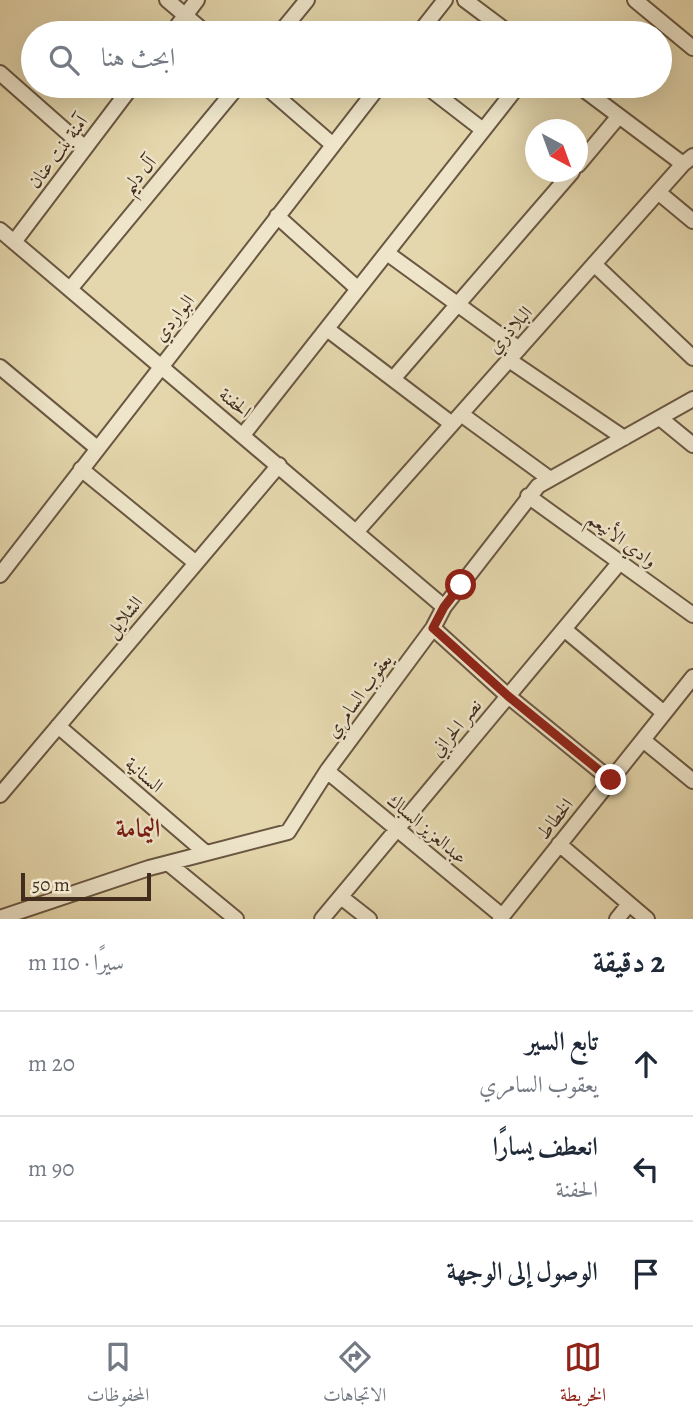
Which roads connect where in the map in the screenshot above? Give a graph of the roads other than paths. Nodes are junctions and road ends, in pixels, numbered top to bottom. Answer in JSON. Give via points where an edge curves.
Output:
{"nodes":[{"id":1,"x":167,"y":0,"type":"edge"},
{"id":2,"x":197,"y":0,"type":"edge"},
{"id":3,"x":307,"y":0,"type":"edge"},
{"id":4,"x":445,"y":0,"type":"edge"},
{"id":5,"x":465,"y":0,"type":"edge"},
{"id":6,"x":635,"y":0,"type":"edge"},
{"id":7,"x":186,"y":15,"type":"junction"},
{"id":8,"x":181,"y":21,"type":"edge"},
{"id":9,"x":193,"y":21,"type":"edge"},
{"id":10,"x":290,"y":21,"type":"edge"},
{"id":11,"x":428,"y":21,"type":"edge"},
{"id":12,"x":493,"y":21,"type":"edge"},
{"id":13,"x":660,"y":21,"type":"edge"},
{"id":14,"x":672,"y":31,"type":"edge"},
{"id":15,"x":693,"y":48,"type":"edge"},
{"id":16,"x":0,"y":73,"type":"edge"},
{"id":17,"x":21,"y":92,"type":"edge"},
{"id":18,"x":28,"y":98,"type":"edge"},
{"id":19,"x":123,"y":98,"type":"edge"},
{"id":20,"x":228,"y":98,"type":"edge"},
{"id":21,"x":279,"y":98,"type":"edge"},
{"id":22,"x":369,"y":98,"type":"edge"},
{"id":23,"x":442,"y":98,"type":"edge"},
{"id":24,"x":508,"y":98,"type":"edge"},
{"id":25,"x":595,"y":98,"type":"edge"},
{"id":26,"x":619,"y":116,"type":"junction"},
{"id":27,"x":483,"y":130,"type":"junction"},
{"id":28,"x":332,"y":145,"type":"junction"},
{"id":29,"x":85,"y":148,"type":"junction"},
{"id":30,"x":588,"y":153,"type":"edge"},
{"id":31,"x":688,"y":160,"type":"edge"},
{"id":32,"x":563,"y":182,"type":"edge"},
{"id":33,"x":658,"y":192,"type":"junction"},
{"id":34,"x":277,"y":216,"type":"junction"},
{"id":35,"x":693,"y":221,"type":"edge"},
{"id":36,"x":0,"y":230,"type":"edge"},
{"id":37,"x":14,"y":242,"type":"junction"},
{"id":38,"x":387,"y":253,"type":"junction"},
{"id":39,"x":594,"y":264,"type":"junction"},
{"id":40,"x":70,"y":289,"type":"junction"},
{"id":41,"x":358,"y":289,"type":"junction"},
{"id":42,"x":458,"y":304,"type":"junction"},
{"id":43,"x":327,"y":329,"type":"junction"},
{"id":44,"x":514,"y":354,"type":"junction"},
{"id":45,"x":693,"y":358,"type":"edge"},
{"id":46,"x":161,"y":366,"type":"junction"},
{"id":47,"x":2,"y":373,"type":"edge"},
{"id":48,"x":393,"y":379,"type":"junction"},
{"id":49,"x":693,"y":399,"type":"edge"},
{"id":50,"x":660,"y":418,"type":"junction"},
{"id":51,"x":456,"y":419,"type":"junction"},
{"id":52,"x":243,"y":435,"type":"junction"},
{"id":53,"x":624,"y":438,"type":"junction"},
{"id":54,"x":693,"y":445,"type":"edge"},
{"id":55,"x":97,"y":448,"type":"junction"},
{"id":56,"x":279,"y":465,"type":"junction"},
{"id":57,"x":81,"y":469,"type":"junction"},
{"id":58,"x":550,"y":479,"type":"junction"},
{"id":59,"x":528,"y":496,"type":"junction"},
{"id":60,"x":357,"y":531,"type":"junction"},
{"id":61,"x":620,"y":562,"type":"junction"},
{"id":62,"x":196,"y":563,"type":"junction"},
{"id":63,"x":0,"y":575,"type":"edge"},
{"id":64,"x":444,"y":607,"type":"junction"},
{"id":65,"x":693,"y":615,"type":"edge"},
{"id":66,"x":433,"y":628,"type":"junction"},
{"id":67,"x":565,"y":629,"type":"junction"},
{"id":68,"x":693,"y":677,"type":"edge"},
{"id":69,"x":508,"y":696,"type":"junction"},
{"id":70,"x":664,"y":713,"type":"junction"},
{"id":71,"x":58,"y":726,"type":"junction"},
{"id":72,"x":643,"y":740,"type":"junction"},
{"id":73,"x":327,"y":771,"type":"junction"},
{"id":74,"x":611,"y":780,"type":"junction"},
{"id":75,"x":693,"y":780,"type":"edge"},
{"id":76,"x":1,"y":793,"type":"edge"},
{"id":77,"x":397,"y":829,"type":"junction"},
{"id":78,"x":559,"y":845,"type":"junction"},
{"id":79,"x":206,"y":853,"type":"junction"},
{"id":80,"x":168,"y":863,"type":"junction"},
{"id":81,"x":341,"y":897,"type":"junction"},
{"id":82,"x":629,"y":904,"type":"junction"},
{"id":83,"x":501,"y":917,"type":"edge"},
{"id":84,"x":0,"y":918,"type":"edge"},
{"id":85,"x":236,"y":919,"type":"edge"},
{"id":86,"x":322,"y":919,"type":"edge"},
{"id":87,"x":369,"y":919,"type":"edge"},
{"id":88,"x":617,"y":919,"type":"edge"},
{"id":89,"x":647,"y":919,"type":"edge"}],
"edges":[{"from":1,"to":7,"type":"street"},
{"from":2,"to":7,"type":"street"},
{"from":3,"to":10,"type":"street"},
{"from":4,"to":11,"type":"street"},
{"from":5,"to":12,"type":"street"},
{"from":6,"to":13,"type":"street"},
{"from":7,"to":8,"type":"street"},
{"from":7,"to":9,"type":"street"},
{"from":14,"to":15,"type":"street"},
{"from":16,"to":17,"type":"street"},
{"from":18,"to":29,"type":"street"},
{"from":19,"to":29,"type":"street","name":"آمنة بنت عنان"},
{"from":20,"to":40,"type":"street","name":"آل دليم"},
{"from":21,"to":28,"type":"street"},
{"from":22,"to":28,"type":"street","name":"البواردي"},
{"from":23,"to":27,"type":"street"},
{"from":24,"to":27,"type":"street"},
{"from":25,"to":26,"type":"street"},
{"from":26,"to":30,"type":"street"},
{"from":26,"to":31,"type":"street"},
{"from":27,"to":38,"type":"street"},
{"from":28,"to":34,"type":"street","name":"البواردي"},
{"from":29,"to":37,"type":"street","name":"آمنة بنت عنان"},
{"from":31,"to":33,"type":"street","name":"البلاذري"},
{"from":32,"to":42,"type":"street"},
{"from":33,"to":35,"type":"street"},
{"from":33,"to":39,"type":"street","name":"البلاذري"},
{"from":34,"to":41,"type":"street"},
{"from":34,"to":46,"type":"street","name":"البواردي"},
{"from":36,"to":37,"type":"street","name":"الحفنة"},
{"from":37,"to":40,"type":"street","name":"الحفنة"},
{"from":38,"to":41,"type":"street"},
{"from":38,"to":42,"type":"street"},
{"from":39,"to":44,"type":"street","name":"البلاذري"},
{"from":39,"to":45,"type":"street"},
{"from":40,"to":46,"type":"street","name":"الحفنة"},
{"from":41,"to":43,"type":"street"},
{"from":42,"to":44,"type":"street"},
{"from":42,"to":48,"type":"street"},
{"from":43,"to":48,"type":"street"},
{"from":43,"to":52,"type":"street"},
{"from":44,"to":51,"type":"street","name":"البلاذري"},
{"from":44,"to":53,"type":"street"},
{"from":46,"to":52,"type":"street","name":"الحفنة"},
{"from":46,"to":55,"type":"street","name":"البواردي"},
{"from":47,"to":55,"type":"street"},
{"from":48,"to":51,"type":"street"},
{"from":49,"to":50,"type":"street","name":"يعقوب السامري"},
{"from":50,"to":53,"type":"street","name":"يعقوب السامري"},
{"from":50,"to":54,"type":"street"},
{"from":51,"to":58,"type":"street"},
{"from":51,"to":60,"type":"street","name":"البلاذري"},
{"from":52,"to":56,"type":"street","name":"الحفنة"},
{"from":53,"to":58,"type":"street","name":"يعقوب السامري"},
{"from":55,"to":57,"type":"street","name":"البواردي"},
{"from":56,"to":60,"type":"street","name":"الحفنة"},
{"from":56,"to":62,"type":"street","name":"الشلايل"},
{"from":57,"to":62,"type":"street"},
{"from":57,"to":63,"type":"street","name":"البواردي"},
{"from":58,"to":59,"type":"street","name":"يعقوب السامري"},
{"from":59,"to":61,"type":"street","name":"وادي الأنيعم"},
{"from":59,"to":64,"type":"street","name":"يعقوب السامري"},
{"from":60,"to":64,"type":"street","name":"الحفنة"},
{"from":61,"to":65,"type":"street","name":"وادي الأنيعم"},
{"from":61,"to":67,"type":"street","name":"نصر الحراني"},
{"from":62,"to":71,"type":"street","name":"الشلايل"},
{"from":64,"to":66,"type":"street","name":"يعقوب السامري"},
{"from":66,"to":69,"type":"street"},
{"from":66,"to":73,"type":"street","name":"يعقوب السامري"},
{"from":67,"to":69,"type":"street","name":"نصر الحراني"},
{"from":67,"to":70,"type":"street"},
{"from":68,"to":70,"type":"street","name":"الخطاط"},
{"from":69,"to":74,"type":"street"},
{"from":69,"to":77,"type":"street","name":"نصر الحراني"},
{"from":70,"to":72,"type":"street","name":"الخطاط"},
{"from":71,"to":76,"type":"street","name":"الشلايل"},
{"from":71,"to":79,"type":"street","name":"السنانية"},
{"from":72,"to":74,"type":"street","name":"الخطاط"},
{"from":72,"to":75,"type":"street"},
{"from":73,"to":77,"type":"street","name":"عبدالعزيز السباك"},
{"from":73,"to":79,"type":"street","name":"يعقوب السامري","via":[[288,832]]},
{"from":74,"to":78,"type":"street","name":"الخطاط"},
{"from":77,"to":81,"type":"street","name":"نصر الحراني"},
{"from":77,"to":83,"type":"street","name":"عبدالعزيز السباك"},
{"from":78,"to":82,"type":"street"},
{"from":78,"to":83,"type":"street","name":"الخطاط"},
{"from":79,"to":80,"type":"street","name":"يعقوب السامري"},
{"from":80,"to":84,"type":"street","name":"يعقوب السامري"},
{"from":80,"to":85,"type":"street"},
{"from":81,"to":86,"type":"street","name":"نصر الحراني"},
{"from":81,"to":87,"type":"street"},
{"from":82,"to":88,"type":"street"},
{"from":82,"to":89,"type":"street"}]}
